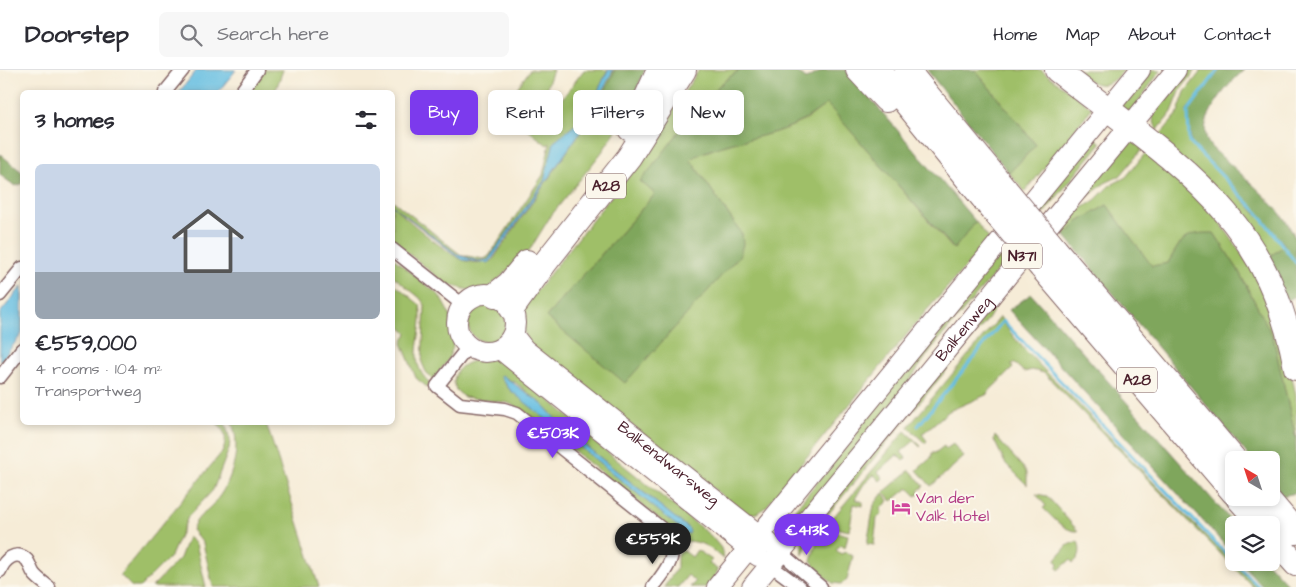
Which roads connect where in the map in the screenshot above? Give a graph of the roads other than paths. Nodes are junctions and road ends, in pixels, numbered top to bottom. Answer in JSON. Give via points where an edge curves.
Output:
{"nodes":[{"id":1,"x":183,"y":70,"type":"edge"},
{"id":2,"x":257,"y":70,"type":"edge"},
{"id":3,"x":659,"y":70,"type":"edge"},
{"id":4,"x":684,"y":70,"type":"edge"},
{"id":5,"x":858,"y":70,"type":"edge"},
{"id":6,"x":879,"y":70,"type":"edge"},
{"id":7,"x":908,"y":70,"type":"edge"},
{"id":8,"x":1057,"y":70,"type":"edge"},
{"id":9,"x":1140,"y":70,"type":"edge"},
{"id":10,"x":1176,"y":70,"type":"edge"},
{"id":11,"x":167,"y":90,"type":"edge"},
{"id":12,"x":242,"y":90,"type":"edge"},
{"id":13,"x":1108,"y":108,"type":"junction"},
{"id":14,"x":1130,"y":124,"type":"junction"},
{"id":15,"x":950,"y":157,"type":"junction"},
{"id":16,"x":998,"y":199,"type":"junction"},
{"id":17,"x":395,"y":251,"type":"edge"},
{"id":18,"x":1048,"y":258,"type":"junction"},
{"id":19,"x":20,"y":271,"type":"edge"},
{"id":20,"x":0,"y":296,"type":"edge"},
{"id":21,"x":504,"y":302,"type":"junction"},
{"id":22,"x":463,"y":305,"type":"junction"},
{"id":23,"x":507,"y":342,"type":"junction"},
{"id":24,"x":468,"y":347,"type":"junction"},
{"id":25,"x":20,"y":352,"type":"edge"},
{"id":26,"x":1296,"y":368,"type":"edge"},
{"id":27,"x":0,"y":377,"type":"edge"},
{"id":28,"x":1227,"y":451,"type":"edge"},
{"id":29,"x":1225,"y":482,"type":"edge"},
{"id":30,"x":1245,"y":506,"type":"edge"},
{"id":31,"x":1274,"y":506,"type":"edge"},
{"id":32,"x":1254,"y":516,"type":"edge"},
{"id":33,"x":1296,"y":532,"type":"edge"},
{"id":34,"x":754,"y":542,"type":"junction"},
{"id":35,"x":1280,"y":546,"type":"edge"},
{"id":36,"x":775,"y":559,"type":"junction"},
{"id":37,"x":1296,"y":564,"type":"edge"},
{"id":38,"x":0,"y":571,"type":"edge"},
{"id":39,"x":49,"y":587,"type":"edge"},
{"id":40,"x":653,"y":587,"type":"edge"},
{"id":41,"x":717,"y":587,"type":"edge"},
{"id":42,"x":752,"y":587,"type":"edge"},
{"id":43,"x":800,"y":587,"type":"edge"},
{"id":44,"x":820,"y":587,"type":"edge"}],
"edges":[{"from":1,"to":11,"type":"street"},
{"from":2,"to":12,"type":"street"},
{"from":3,"to":21,"type":"highway","number":"A28","via":[[638,116],[616,150],[509,284]]},
{"from":4,"to":21,"type":"highway","number":"A28","via":[[629,157],[539,270]]},
{"from":5,"to":15,"type":"highway","number":"A28","via":[[901,117]]},
{"from":6,"to":15,"type":"highway","number":"A28"},
{"from":7,"to":16,"type":"highway","number":"A28"},
{"from":8,"to":13,"type":"highway"},
{"from":9,"to":13,"type":"main road","name":"Balkenweg"},
{"from":10,"to":14,"type":"main road","name":"Balkenweg"},
{"from":13,"to":14,"type":"highway"},
{"from":13,"to":34,"type":"main road","name":"Balkenweg","number":"N371"},
{"from":14,"to":26,"type":"highway","via":[[1205,188],[1239,228],[1274,292]]},
{"from":14,"to":36,"type":"main road","name":"Balkenweg","number":"N371"},
{"from":15,"to":16,"type":"highway","number":"A28"},
{"from":16,"to":18,"type":"highway","number":"A28","bridge":true},
{"from":17,"to":22,"type":"street"},
{"from":18,"to":28,"type":"highway","number":"A28"},
{"from":18,"to":29,"type":"highway","number":"A28"},
{"from":19,"to":20,"type":"street"},
{"from":21,"to":22,"type":"main road","via":[[479,295]]},
{"from":21,"to":23,"type":"main road","via":[[516,323]]},
{"from":22,"to":24,"type":"main road","via":[[457,323],[462,341]]},
{"from":23,"to":24,"type":"main road","via":[[483,353]]},
{"from":23,"to":34,"type":"main road","name":"Balkendwarsweg"},
{"from":24,"to":40,"type":"street","via":[[438,386],[460,404],[517,413],[661,528],[670,540],[672,556]]},
{"from":25,"to":27,"type":"street"},
{"from":30,"to":32,"type":"highway"},
{"from":31,"to":33,"type":"highway"},
{"from":34,"to":36,"type":"main road","name":"Balkendwarsweg"},
{"from":34,"to":41,"type":"main road","name":"Balkenweg","number":"N371"},
{"from":35,"to":37,"type":"highway"},
{"from":36,"to":42,"type":"main road","name":"Balkenweg","number":"N371"},
{"from":36,"to":43,"type":"street"},
{"from":36,"to":44,"type":"street"},
{"from":38,"to":39,"type":"street","via":[[5,560],[21,556]]}]}
